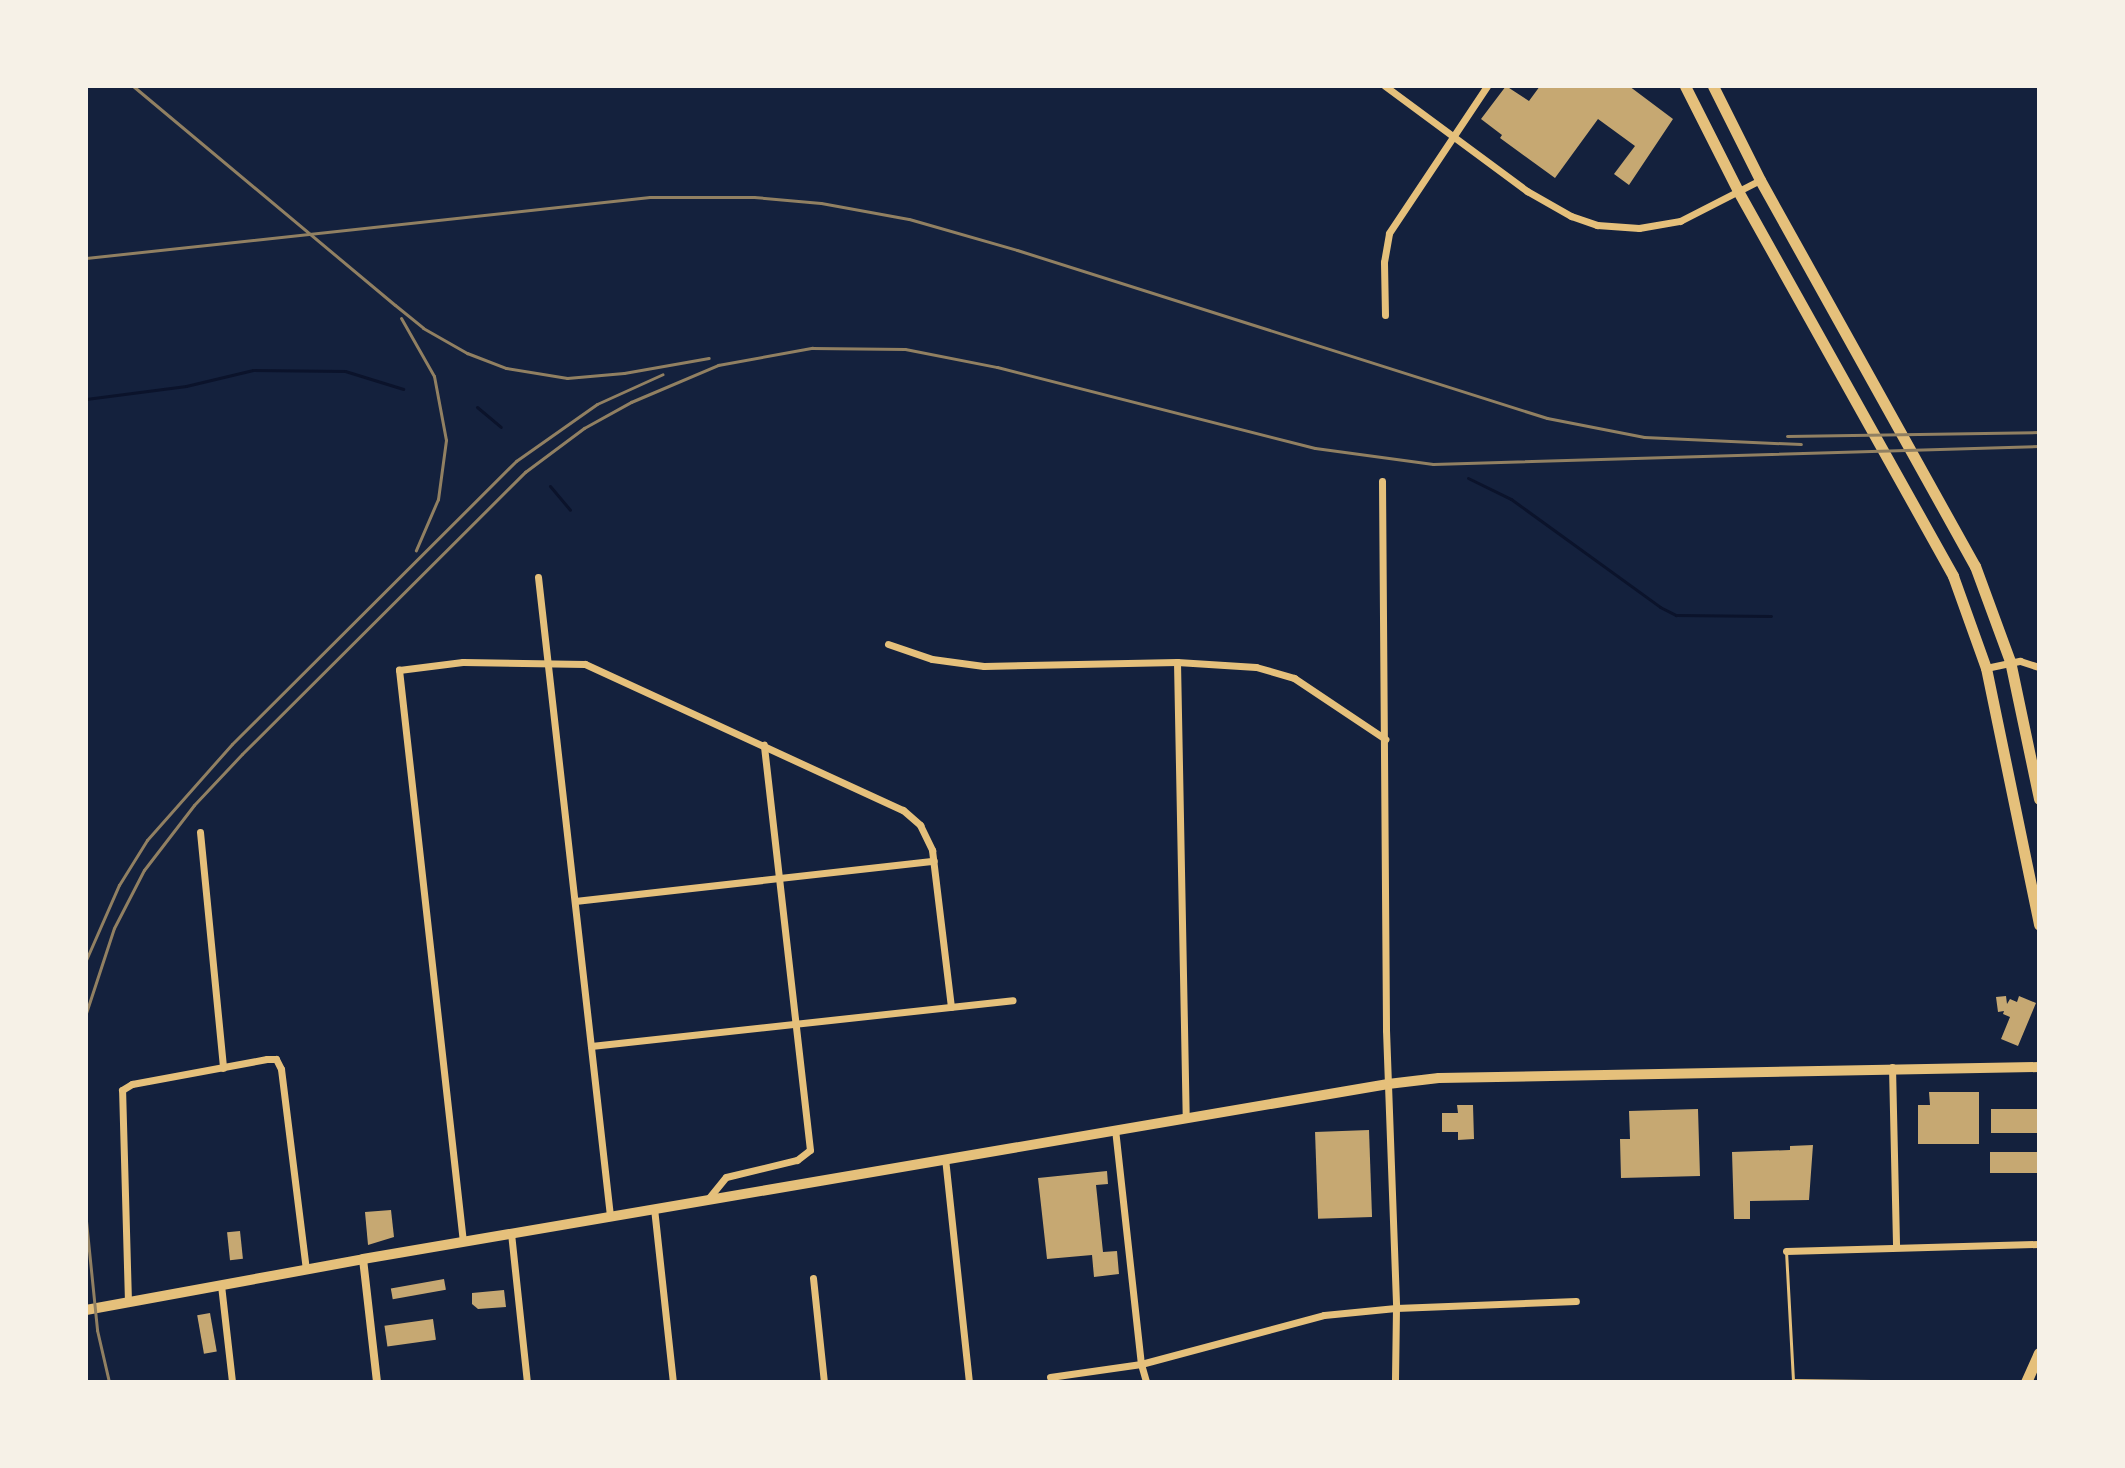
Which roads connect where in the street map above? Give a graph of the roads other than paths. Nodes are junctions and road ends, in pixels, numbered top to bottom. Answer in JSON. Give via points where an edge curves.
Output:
{"nodes":[{"id":1,"x":1385,"y":86,"type":"edge"},
{"id":2,"x":1487,"y":86,"type":"edge"},
{"id":3,"x":1685,"y":86,"type":"edge"},
{"id":4,"x":1713,"y":86,"type":"edge"},
{"id":5,"x":1452,"y":135,"type":"junction"},
{"id":6,"x":1760,"y":180,"type":"junction"},
{"id":7,"x":1738,"y":191,"type":"junction"},
{"id":8,"x":1385,"y":315,"type":"dead end"},
{"id":9,"x":1382,"y":481,"type":"dead end"},
{"id":10,"x":538,"y":577,"type":"dead end"},
{"id":11,"x":888,"y":644,"type":"dead end"},
{"id":12,"x":548,"y":661,"type":"junction"},
{"id":13,"x":2010,"y":661,"type":"junction"},
{"id":14,"x":1177,"y":662,"type":"junction"},
{"id":15,"x":2039,"y":667,"type":"edge"},
{"id":16,"x":1986,"y":668,"type":"junction"},
{"id":17,"x":1385,"y":739,"type":"junction"},
{"id":18,"x":764,"y":745,"type":"junction"},
{"id":19,"x":2039,"y":799,"type":"edge"},
{"id":20,"x":200,"y":832,"type":"dead end"},
{"id":21,"x":934,"y":861,"type":"junction"},
{"id":22,"x":779,"y":878,"type":"junction"},
{"id":23,"x":575,"y":901,"type":"junction"},
{"id":24,"x":2039,"y":925,"type":"edge"},
{"id":25,"x":1012,"y":1000,"type":"dead end"},
{"id":26,"x":951,"y":1007,"type":"junction"},
{"id":27,"x":795,"y":1023,"type":"junction"},
{"id":28,"x":591,"y":1046,"type":"junction"},
{"id":29,"x":1892,"y":1067,"type":"junction"},
{"id":30,"x":2039,"y":1067,"type":"edge"},
{"id":31,"x":223,"y":1068,"type":"junction"},
{"id":32,"x":1388,"y":1084,"type":"junction"},
{"id":33,"x":1186,"y":1117,"type":"junction"},
{"id":34,"x":1115,"y":1129,"type":"junction"},
{"id":35,"x":945,"y":1158,"type":"junction"},
{"id":36,"x":708,"y":1199,"type":"junction"},
{"id":37,"x":654,"y":1208,"type":"junction"},
{"id":38,"x":610,"y":1216,"type":"junction"},
{"id":39,"x":511,"y":1233,"type":"junction"},
{"id":40,"x":463,"y":1242,"type":"junction"},
{"id":41,"x":2039,"y":1244,"type":"edge"},
{"id":42,"x":1896,"y":1246,"type":"junction"},
{"id":43,"x":1786,"y":1251,"type":"joint"},
{"id":44,"x":363,"y":1259,"type":"junction"},
{"id":45,"x":306,"y":1269,"type":"junction"},
{"id":46,"x":813,"y":1278,"type":"dead end"},
{"id":47,"x":221,"y":1285,"type":"junction"},
{"id":48,"x":1576,"y":1301,"type":"dead end"},
{"id":49,"x":125,"y":1302,"type":"junction"},
{"id":50,"x":1396,"y":1308,"type":"junction"},
{"id":51,"x":86,"y":1310,"type":"edge"},
{"id":52,"x":2039,"y":1353,"type":"edge"},
{"id":53,"x":1141,"y":1364,"type":"junction"},
{"id":54,"x":1050,"y":1377,"type":"dead end"},
{"id":55,"x":1872,"y":1381,"type":"edge"},
{"id":56,"x":232,"y":1382,"type":"edge"},
{"id":57,"x":377,"y":1382,"type":"edge"},
{"id":58,"x":527,"y":1382,"type":"edge"},
{"id":59,"x":673,"y":1382,"type":"edge"},
{"id":60,"x":824,"y":1382,"type":"edge"},
{"id":61,"x":969,"y":1382,"type":"edge"},
{"id":62,"x":1146,"y":1382,"type":"edge"},
{"id":63,"x":1395,"y":1382,"type":"edge"},
{"id":64,"x":2026,"y":1382,"type":"edge"}],
"edges":[{"from":1,"to":5,"type":"street"},
{"from":2,"to":5,"type":"street"},
{"from":3,"to":7,"type":"main road"},
{"from":4,"to":6,"type":"main road"},
{"from":5,"to":7,"type":"street","via":[[1547,204],[1597,225],[1667,225]]},
{"from":5,"to":8,"type":"street","via":[[1389,233]]},
{"from":6,"to":7,"type":"street"},
{"from":6,"to":13,"type":"main road","via":[[1975,566]]},
{"from":7,"to":16,"type":"main road","via":[[1953,576]]},
{"from":9,"to":17,"type":"street"},
{"from":10,"to":12,"type":"street"},
{"from":11,"to":14,"type":"street","via":[[971,665]]},
{"from":12,"to":18,"type":"street","via":[[597,668]]},
{"from":12,"to":23,"type":"street"},
{"from":12,"to":40,"type":"street","via":[[463,662],[399,670]]},
{"from":13,"to":15,"type":"street"},
{"from":13,"to":16,"type":"street"},
{"from":13,"to":19,"type":"main road"},
{"from":14,"to":17,"type":"street","via":[[1230,663],[1281,673]]},
{"from":14,"to":33,"type":"street"},
{"from":16,"to":24,"type":"main road"},
{"from":17,"to":32,"type":"street"},
{"from":18,"to":21,"type":"street","via":[[903,810],[920,825]]},
{"from":18,"to":22,"type":"street"},
{"from":20,"to":31,"type":"street"},
{"from":21,"to":22,"type":"street"},
{"from":21,"to":26,"type":"street"},
{"from":22,"to":23,"type":"street"},
{"from":22,"to":27,"type":"street"},
{"from":23,"to":28,"type":"street"},
{"from":25,"to":26,"type":"street"},
{"from":26,"to":27,"type":"street"},
{"from":27,"to":28,"type":"street"},
{"from":27,"to":36,"type":"street","via":[[810,1150],[797,1160],[726,1177]]},
{"from":28,"to":38,"type":"street"},
{"from":29,"to":30,"type":"main road"},
{"from":29,"to":32,"type":"main road","via":[[1439,1078]]},
{"from":29,"to":42,"type":"street"},
{"from":31,"to":45,"type":"street","via":[[276,1059],[281,1069]]},
{"from":31,"to":49,"type":"street","via":[[122,1090]]},
{"from":32,"to":33,"type":"main road"},
{"from":32,"to":50,"type":"street"},
{"from":33,"to":34,"type":"main road"},
{"from":34,"to":35,"type":"main road"},
{"from":34,"to":53,"type":"street"},
{"from":35,"to":36,"type":"main road"},
{"from":35,"to":61,"type":"street"},
{"from":36,"to":37,"type":"main road"},
{"from":37,"to":38,"type":"main road"},
{"from":37,"to":59,"type":"street"},
{"from":38,"to":39,"type":"main road"},
{"from":39,"to":40,"type":"main road"},
{"from":39,"to":58,"type":"street"},
{"from":40,"to":44,"type":"main road"},
{"from":41,"to":42,"type":"street"},
{"from":42,"to":43,"type":"street"},
{"from":43,"to":55,"type":"lane","via":[[1793,1380]]},
{"from":44,"to":45,"type":"main road"},
{"from":44,"to":57,"type":"street"},
{"from":45,"to":47,"type":"main road"},
{"from":46,"to":60,"type":"street"},
{"from":47,"to":49,"type":"main road"},
{"from":47,"to":56,"type":"street"},
{"from":48,"to":50,"type":"street"},
{"from":49,"to":51,"type":"main road"},
{"from":50,"to":53,"type":"street","via":[[1293,1321]]},
{"from":50,"to":63,"type":"street"},
{"from":52,"to":64,"type":"main road"},
{"from":53,"to":54,"type":"street"},
{"from":53,"to":62,"type":"street"}]}
